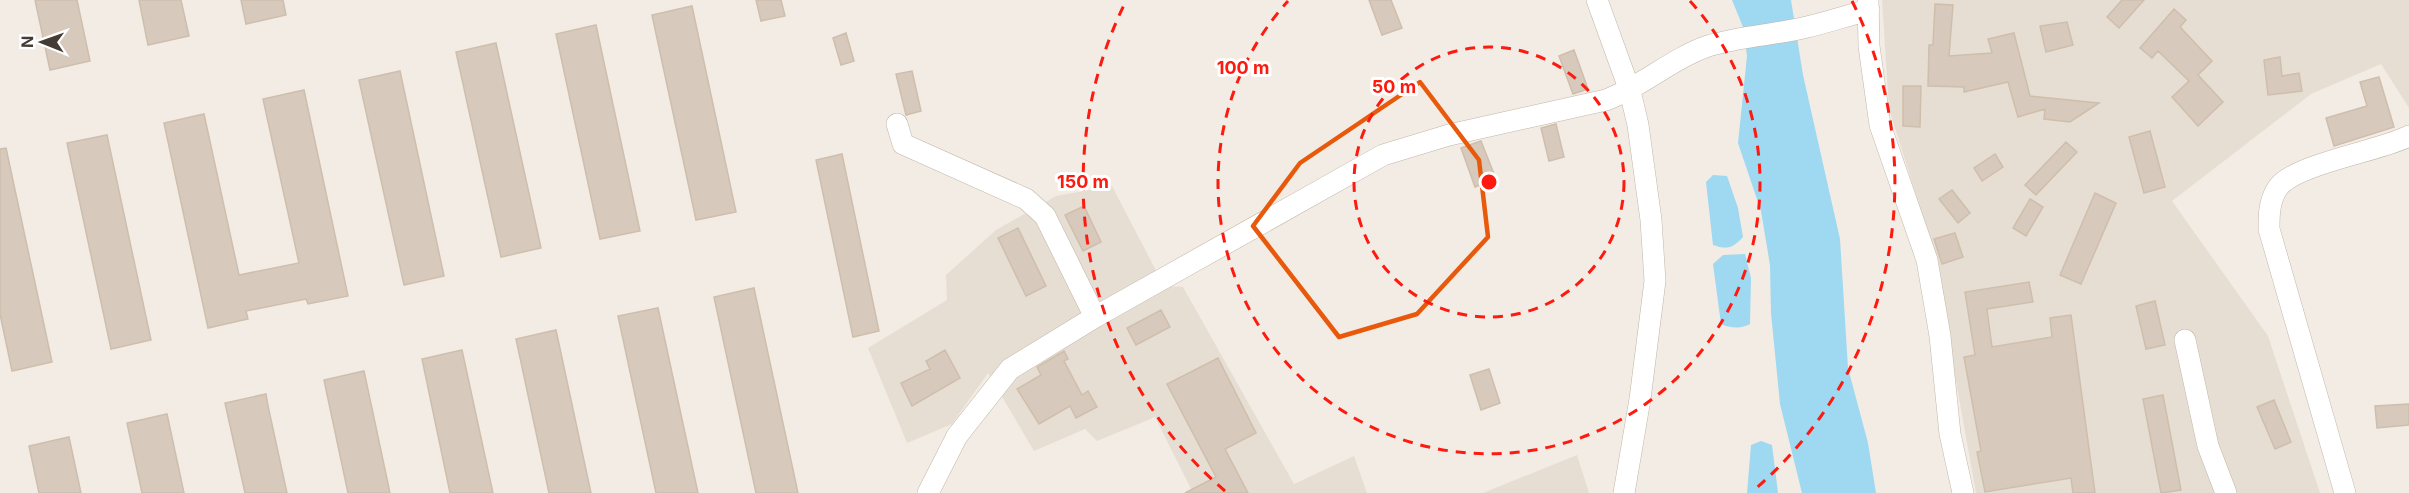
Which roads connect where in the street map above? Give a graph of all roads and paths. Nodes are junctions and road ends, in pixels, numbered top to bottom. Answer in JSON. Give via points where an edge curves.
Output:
{"nodes":[{"id":1,"x":1597,"y":0,"type":"edge"},
{"id":2,"x":1869,"y":5,"type":"edge"},
{"id":3,"x":1630,"y":91,"type":"junction"},
{"id":4,"x":897,"y":124,"type":"dead end"},
{"id":5,"x":2409,"y":136,"type":"edge"},
{"id":6,"x":1095,"y":318,"type":"junction"},
{"id":7,"x":2185,"y":340,"type":"dead end"},
{"id":8,"x":928,"y":493,"type":"edge"},
{"id":9,"x":1624,"y":493,"type":"edge"},
{"id":10,"x":1963,"y":493,"type":"edge"},
{"id":11,"x":2226,"y":493,"type":"edge"},
{"id":12,"x":2345,"y":493,"type":"edge"}],
"edges":[{"from":1,"to":3,"type":"street"},
{"from":2,"to":3,"type":"street","via":[[1807,27],[1706,47],[1668,65]]},
{"from":2,"to":10,"type":"street","via":[[1869,46],[1880,125],[1927,260],[1950,434]]},
{"from":3,"to":6,"type":"street","via":[[1383,155]]},
{"from":3,"to":9,"type":"street","via":[[1651,220],[1655,281]]},
{"from":4,"to":6,"type":"street","via":[[903,144],[1026,199],[1045,216]]},
{"from":5,"to":12,"type":"street","via":[[2299,174],[2277,187],[2269,207],[2269,229]]},
{"from":6,"to":8,"type":"street","via":[[1010,369],[957,436]]},
{"from":7,"to":11,"type":"street","via":[[2208,446]]}]}
